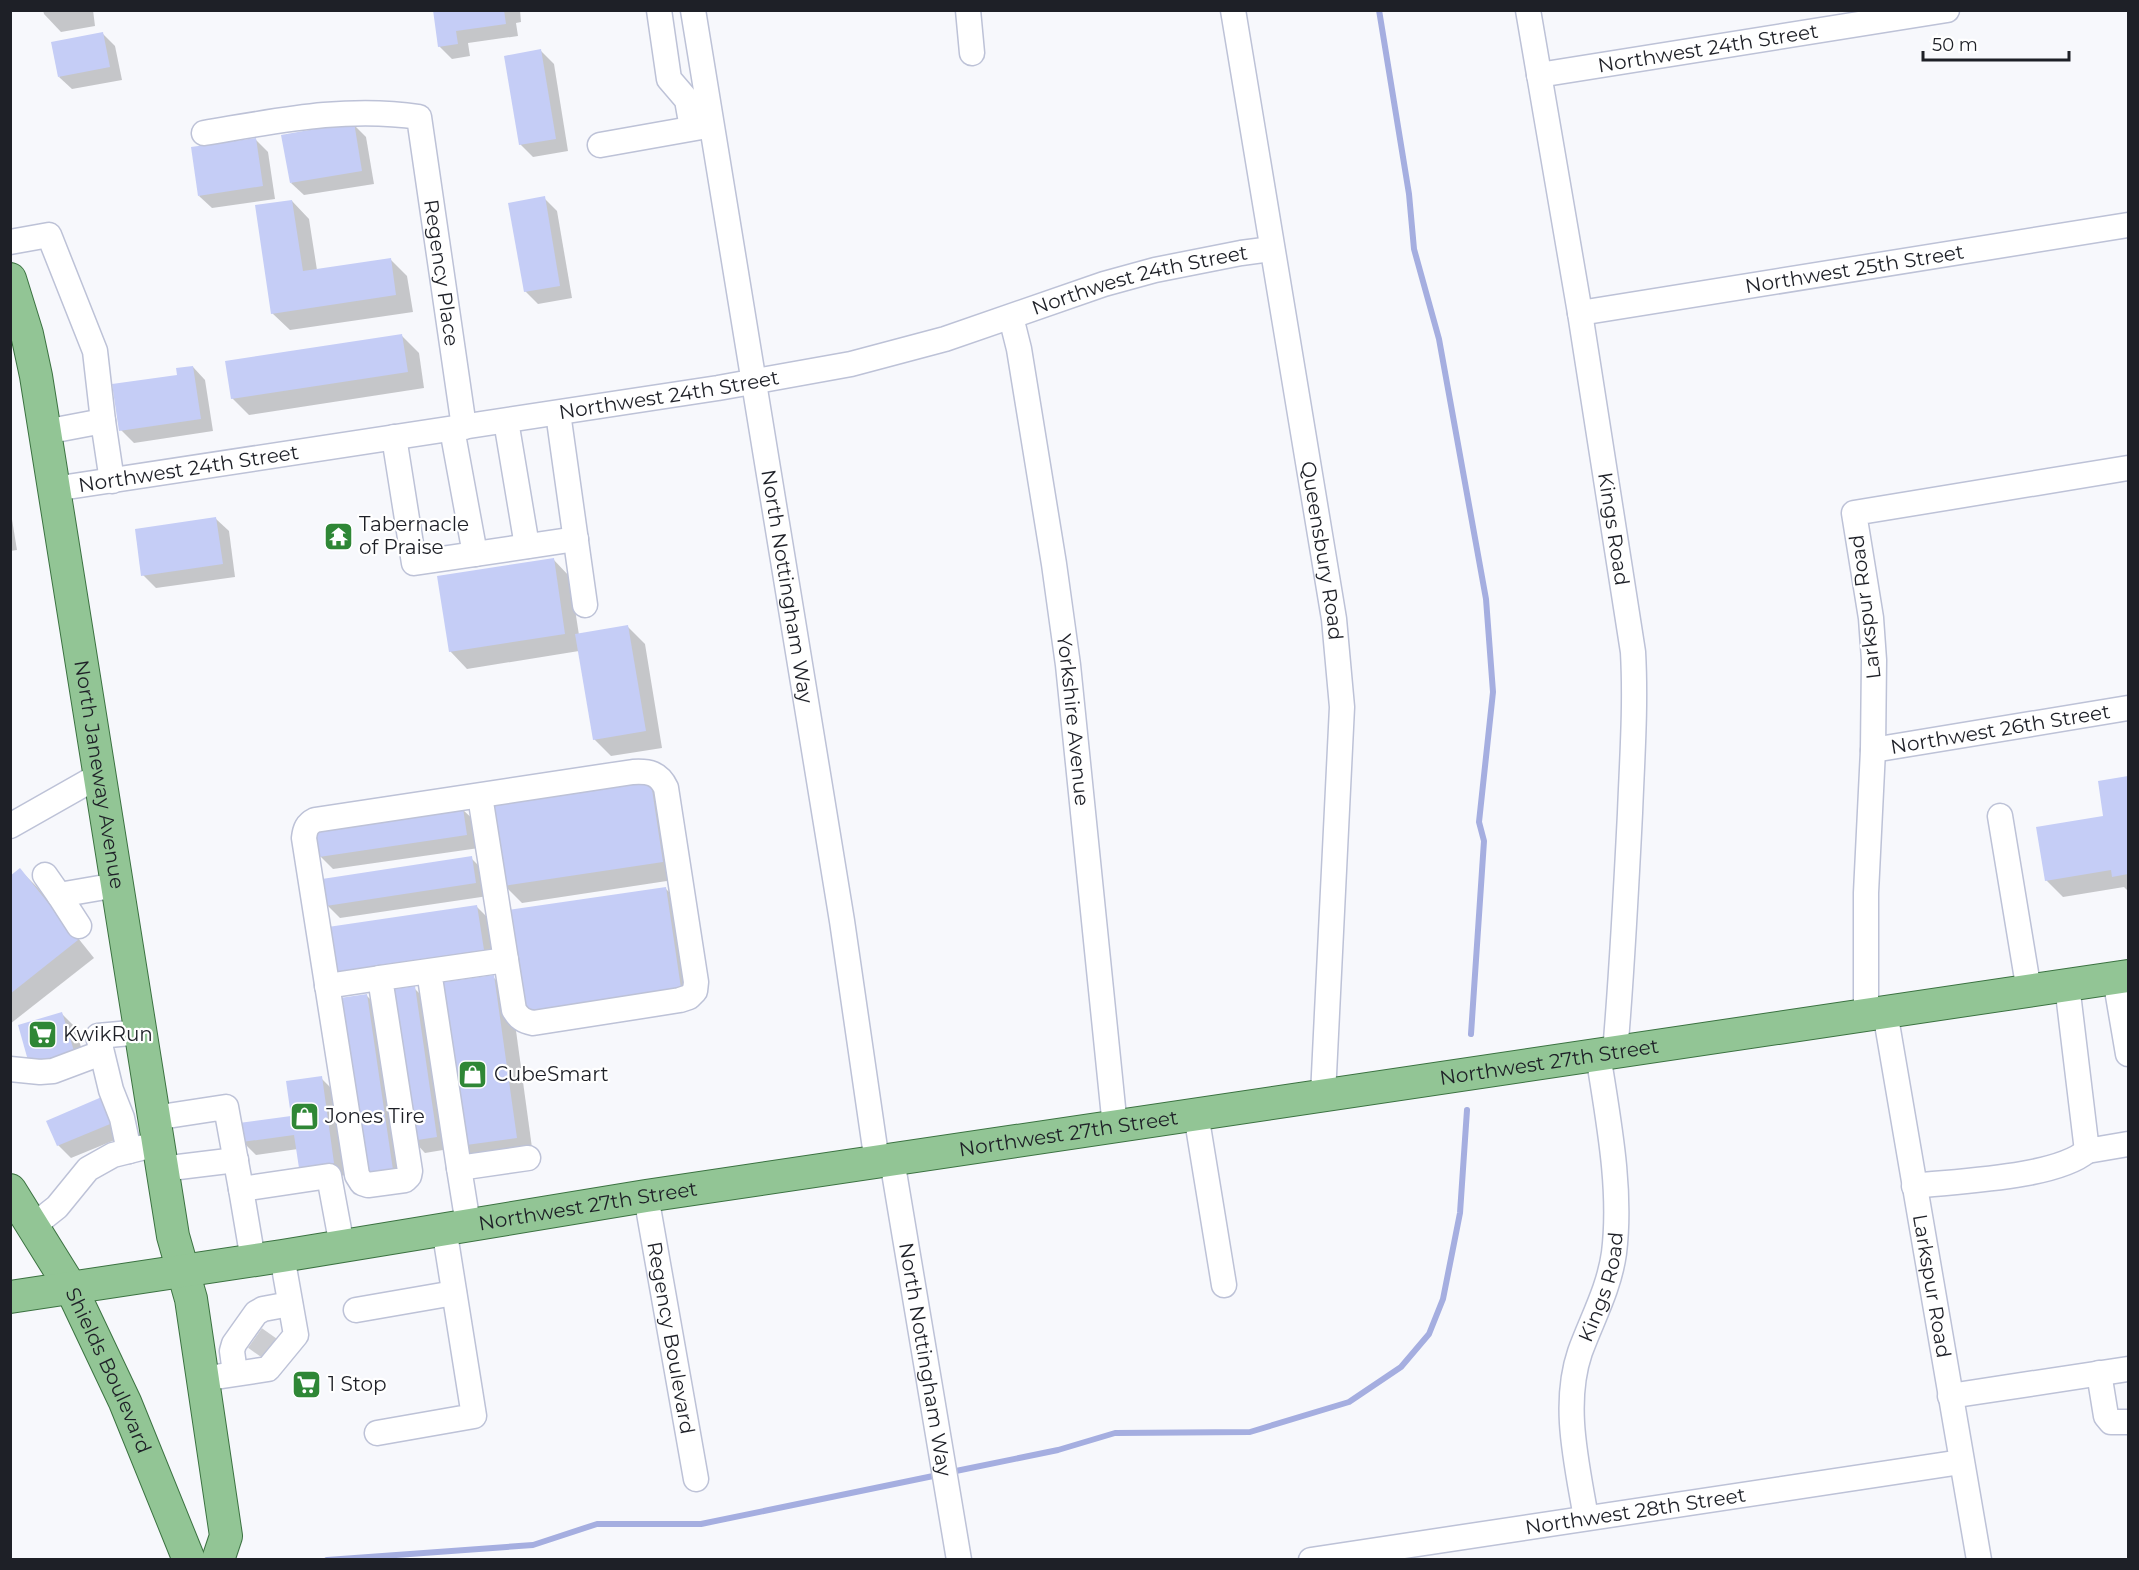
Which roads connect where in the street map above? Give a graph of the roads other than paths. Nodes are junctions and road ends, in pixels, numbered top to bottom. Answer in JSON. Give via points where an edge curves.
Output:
{"nodes":[{"id":1,"x":659,"y":10,"type":"edge"},
{"id":2,"x":693,"y":10,"type":"edge"},
{"id":3,"x":968,"y":10,"type":"edge"},
{"id":4,"x":1233,"y":10,"type":"edge"},
{"id":5,"x":1528,"y":10,"type":"edge"},
{"id":6,"x":1947,"y":10,"type":"edge"},
{"id":7,"x":972,"y":53,"type":"dead end"},
{"id":8,"x":1539,"y":75,"type":"junction"},
{"id":9,"x":702,"y":127,"type":"junction"},
{"id":10,"x":204,"y":133,"type":"dead end"},
{"id":11,"x":600,"y":145,"type":"dead end"},
{"id":12,"x":2128,"y":225,"type":"edge"},
{"id":13,"x":10,"y":242,"type":"edge"},
{"id":14,"x":1272,"y":249,"type":"junction"},
{"id":15,"x":10,"y":279,"type":"edge"},
{"id":16,"x":1580,"y":313,"type":"junction"},
{"id":17,"x":1011,"y":317,"type":"junction"},
{"id":18,"x":754,"y":381,"type":"junction"},
{"id":19,"x":558,"y":412,"type":"junction"},
{"id":20,"x":506,"y":420,"type":"junction"},
{"id":21,"x":103,"y":421,"type":"junction"},
{"id":22,"x":458,"y":428,"type":"junction"},
{"id":23,"x":45,"y":432,"type":"junction"},
{"id":24,"x":394,"y":438,"type":"junction"},
{"id":25,"x":2128,"y":468,"type":"edge"},
{"id":26,"x":112,"y":481,"type":"junction"},
{"id":27,"x":54,"y":489,"type":"junction"},
{"id":28,"x":576,"y":539,"type":"junction"},
{"id":29,"x":526,"y":546,"type":"junction"},
{"id":30,"x":476,"y":554,"type":"junction"},
{"id":31,"x":585,"y":605,"type":"dead end"},
{"id":32,"x":2128,"y":708,"type":"edge"},
{"id":33,"x":1873,"y":750,"type":"junction"},
{"id":34,"x":100,"y":775,"type":"junction"},
{"id":35,"x":480,"y":796,"type":"junction"},
{"id":36,"x":2000,"y":816,"type":"dead end"},
{"id":37,"x":10,"y":826,"type":"edge"},
{"id":38,"x":45,"y":875,"type":"dead end"},
{"id":39,"x":117,"y":885,"type":"junction"},
{"id":40,"x":59,"y":895,"type":"junction"},
{"id":41,"x":80,"y":926,"type":"dead end"},
{"id":42,"x":506,"y":960,"type":"junction"},
{"id":43,"x":429,"y":971,"type":"junction"},
{"id":44,"x":2122,"y":977,"type":"edge"},
{"id":45,"x":380,"y":978,"type":"junction"},
{"id":46,"x":2067,"y":985,"type":"junction"},
{"id":47,"x":327,"y":986,"type":"junction"},
{"id":48,"x":2029,"y":991,"type":"junction"},
{"id":49,"x":1876,"y":1013,"type":"junction"},
{"id":50,"x":141,"y":1032,"type":"junction"},
{"id":51,"x":101,"y":1053,"type":"junction"},
{"id":52,"x":1606,"y":1053,"type":"junction"},
{"id":53,"x":2128,"y":1054,"type":"edge"},
{"id":54,"x":10,"y":1069,"type":"edge"},
{"id":55,"x":1323,"y":1095,"type":"junction"},
{"id":56,"x":1196,"y":1114,"type":"junction"},
{"id":57,"x":1115,"y":1127,"type":"junction"},
{"id":58,"x":2128,"y":1144,"type":"edge"},
{"id":59,"x":151,"y":1146,"type":"junction"},
{"id":60,"x":2087,"y":1151,"type":"junction"},
{"id":61,"x":528,"y":1158,"type":"dead end"},
{"id":62,"x":236,"y":1160,"type":"junction"},
{"id":63,"x":885,"y":1161,"type":"junction"},
{"id":64,"x":459,"y":1168,"type":"junction"},
{"id":65,"x":1914,"y":1186,"type":"junction"},
{"id":66,"x":241,"y":1189,"type":"junction"},
{"id":67,"x":10,"y":1190,"type":"edge"},
{"id":68,"x":646,"y":1196,"type":"junction"},
{"id":69,"x":33,"y":1226,"type":"junction"},
{"id":70,"x":456,"y":1226,"type":"junction"},
{"id":71,"x":342,"y":1246,"type":"junction"},
{"id":72,"x":268,"y":1258,"type":"junction"},
{"id":73,"x":182,"y":1270,"type":"junction"},
{"id":74,"x":1224,"y":1285,"type":"dead end"},
{"id":75,"x":71,"y":1288,"type":"junction"},
{"id":76,"x":454,"y":1293,"type":"junction"},
{"id":77,"x":10,"y":1297,"type":"edge"},
{"id":78,"x":290,"y":1304,"type":"junction"},
{"id":79,"x":356,"y":1310,"type":"dead end"},
{"id":80,"x":263,"y":1343,"type":"junction"},
{"id":81,"x":2128,"y":1369,"type":"edge"},
{"id":82,"x":2098,"y":1373,"type":"junction"},
{"id":83,"x":235,"y":1374,"type":"junction"},
{"id":84,"x":202,"y":1379,"type":"junction"},
{"id":85,"x":1950,"y":1396,"type":"junction"},
{"id":86,"x":2128,"y":1422,"type":"edge"},
{"id":87,"x":378,"y":1433,"type":"dead end"},
{"id":88,"x":1961,"y":1462,"type":"junction"},
{"id":89,"x":696,"y":1479,"type":"dead end"},
{"id":90,"x":1586,"y":1518,"type":"junction"},
{"id":91,"x":189,"y":1560,"type":"edge"},
{"id":92,"x":218,"y":1560,"type":"edge"},
{"id":93,"x":959,"y":1560,"type":"edge"},
{"id":94,"x":1311,"y":1560,"type":"edge"},
{"id":95,"x":1979,"y":1560,"type":"edge"}],
"edges":[{"from":1,"to":9,"type":"street","via":[[669,79]]},
{"from":2,"to":9,"type":"street","name":"North Nottingham Way"},
{"from":3,"to":7,"type":"street"},
{"from":4,"to":14,"type":"street","name":"Queensbury Road"},
{"from":5,"to":8,"type":"street","name":"Kings Road"},
{"from":6,"to":8,"type":"street","name":"Northwest 24th Street"},
{"from":8,"to":16,"type":"street","name":"Kings Road"},
{"from":9,"to":11,"type":"street"},
{"from":9,"to":18,"type":"street","name":"North Nottingham Way"},
{"from":10,"to":22,"type":"street","name":"Regency Place","via":[[332,113],[386,112],[419,117]]},
{"from":12,"to":16,"type":"street","name":"Northwest 25th Street"},
{"from":13,"to":21,"type":"street","via":[[49,235],[95,351]]},
{"from":14,"to":17,"type":"street","name":"Northwest 24th Street","via":[[1155,270]]},
{"from":14,"to":55,"type":"street","name":"Queensbury Road","via":[[1334,619],[1342,707]]},
{"from":15,"to":23,"type":"main road","name":"North Janeway Avenue","via":[[27,334]]},
{"from":16,"to":52,"type":"street","name":"Kings Road","via":[[1635,682],[1625,914]]},
{"from":17,"to":18,"type":"street","name":"Northwest 24th Street","via":[[893,354]]},
{"from":17,"to":57,"type":"street","name":"Yorkshire Avenue","via":[[1047,518],[1068,665]]},
{"from":18,"to":19,"type":"street","name":"Northwest 24th Street"},
{"from":18,"to":63,"type":"street","name":"North Nottingham Way"},
{"from":19,"to":20,"type":"street","name":"Northwest 24th Street"},
{"from":19,"to":28,"type":"street"},
{"from":20,"to":22,"type":"street","name":"Northwest 24th Street"},
{"from":20,"to":29,"type":"street"},
{"from":21,"to":23,"type":"street"},
{"from":21,"to":26,"type":"street"},
{"from":22,"to":24,"type":"street","name":"Northwest 24th Street"},
{"from":22,"to":30,"type":"street","name":"Regency Place"},
{"from":23,"to":27,"type":"main road","name":"North Janeway Avenue"},
{"from":24,"to":26,"type":"street","name":"Northwest 24th Street"},
{"from":24,"to":30,"type":"street","via":[[414,563]]},
{"from":25,"to":33,"type":"street","name":"Larkspur Road","via":[[1854,513],[1875,660]]},
{"from":26,"to":27,"type":"street","name":"Northwest 24th Street"},
{"from":27,"to":34,"type":"main road","name":"North Janeway Avenue"},
{"from":28,"to":29,"type":"street"},
{"from":28,"to":31,"type":"street"},
{"from":29,"to":30,"type":"street"},
{"from":32,"to":33,"type":"street","name":"Northwest 26th Street"},
{"from":33,"to":49,"type":"street","name":"Larkspur Road","via":[[1866,893]]},
{"from":34,"to":37,"type":"street"},
{"from":34,"to":39,"type":"main road","name":"North Janeway Avenue"},
{"from":35,"to":42,"type":"street"},
{"from":35,"to":42,"type":"street","via":[[647,771],[663,780],[695,991],[680,1000],[533,1023],[524,1021],[514,1010]]},
{"from":35,"to":47,"type":"street","via":[[308,824],[304,838]]},
{"from":36,"to":48,"type":"street"},
{"from":38,"to":40,"type":"street"},
{"from":39,"to":40,"type":"street"},
{"from":39,"to":50,"type":"main road","name":"North Janeway Avenue"},
{"from":40,"to":41,"type":"street"},
{"from":42,"to":43,"type":"street"},
{"from":43,"to":45,"type":"street"},
{"from":43,"to":64,"type":"street"},
{"from":44,"to":46,"type":"main road","name":"Northwest 27th Street"},
{"from":44,"to":53,"type":"street"},
{"from":45,"to":47,"type":"street"},
{"from":45,"to":47,"type":"street","via":[[410,1171],[405,1180],[368,1185],[357,1175]]},
{"from":46,"to":48,"type":"main road","name":"Northwest 27th Street"},
{"from":46,"to":60,"type":"street"},
{"from":48,"to":49,"type":"main road","name":"Northwest 27th Street"},
{"from":49,"to":52,"type":"main road","name":"Northwest 27th Street"},
{"from":49,"to":65,"type":"street","name":"Larkspur Road"},
{"from":50,"to":51,"type":"street","via":[[98,1036]]},
{"from":50,"to":59,"type":"main road","name":"North Janeway Avenue"},
{"from":51,"to":54,"type":"street","via":[[53,1071]]},
{"from":51,"to":59,"type":"street","via":[[122,1118]]},
{"from":52,"to":55,"type":"main road","name":"Northwest 27th Street"},
{"from":52,"to":90,"type":"street","name":"Kings Road","via":[[1605,1100],[1616,1232],[1611,1273],[1580,1353],[1571,1404]]},
{"from":55,"to":56,"type":"main road","name":"Northwest 27th Street"},
{"from":56,"to":57,"type":"main road","name":"Northwest 27th Street"},
{"from":56,"to":74,"type":"street"},
{"from":57,"to":63,"type":"main road","name":"Northwest 27th Street"},
{"from":58,"to":60,"type":"street"},
{"from":59,"to":62,"type":"street"},
{"from":59,"to":62,"type":"street","via":[[226,1107]]},
{"from":59,"to":69,"type":"street","via":[[113,1155],[88,1169],[57,1207]]},
{"from":59,"to":73,"type":"main road","name":"North Janeway Avenue"},
{"from":60,"to":65,"type":"street","via":[[2077,1159],[2044,1170]]},
{"from":61,"to":64,"type":"street"},
{"from":62,"to":66,"type":"street"},
{"from":63,"to":68,"type":"main road","name":"Northwest 27th Street"},
{"from":63,"to":93,"type":"street","name":"North Nottingham Way","via":[[942,1448]]},
{"from":64,"to":70,"type":"street"},
{"from":65,"to":85,"type":"street","name":"Larkspur Road"},
{"from":66,"to":71,"type":"street","via":[[329,1176]]},
{"from":66,"to":72,"type":"street"},
{"from":67,"to":69,"type":"main road","name":"Shields Boulevard"},
{"from":68,"to":70,"type":"main road","name":"Northwest 27th Street"},
{"from":68,"to":89,"type":"street","name":"Regency Boulevard"},
{"from":69,"to":75,"type":"main road","name":"Shields Boulevard"},
{"from":70,"to":71,"type":"main road","name":"Northwest 27th Street"},
{"from":70,"to":76,"type":"street"},
{"from":71,"to":72,"type":"main road","name":"Northwest 27th Street"},
{"from":72,"to":73,"type":"main road","name":"Northwest 27th Street"},
{"from":72,"to":78,"type":"street"},
{"from":73,"to":75,"type":"main road","name":"Northwest 27th Street"},
{"from":73,"to":84,"type":"main road","name":"North Janeway Avenue"},
{"from":75,"to":77,"type":"main road","name":"Northwest 27th Street"},
{"from":75,"to":91,"type":"main road","name":"Shields Boulevard","via":[[129,1411]]},
{"from":76,"to":79,"type":"street"},
{"from":76,"to":87,"type":"street","via":[[474,1416]]},
{"from":78,"to":80,"type":"street","via":[[296,1335]]},
{"from":78,"to":80,"type":"street","via":[[256,1313]]},
{"from":80,"to":83,"type":"street","via":[[234,1344]]},
{"from":80,"to":83,"type":"street","via":[[268,1369]]},
{"from":81,"to":82,"type":"street"},
{"from":82,"to":85,"type":"street"},
{"from":82,"to":86,"type":"street","via":[[2106,1416],[2110,1422]]},
{"from":83,"to":84,"type":"street"},
{"from":84,"to":92,"type":"main road","name":"North Janeway Avenue","via":[[226,1536]]},
{"from":85,"to":88,"type":"street","name":"Larkspur Road"},
{"from":88,"to":90,"type":"street","name":"Northwest 28th Street"},
{"from":88,"to":95,"type":"street","name":"Larkspur Road"},
{"from":90,"to":94,"type":"street","name":"Northwest 28th Street"}]}
